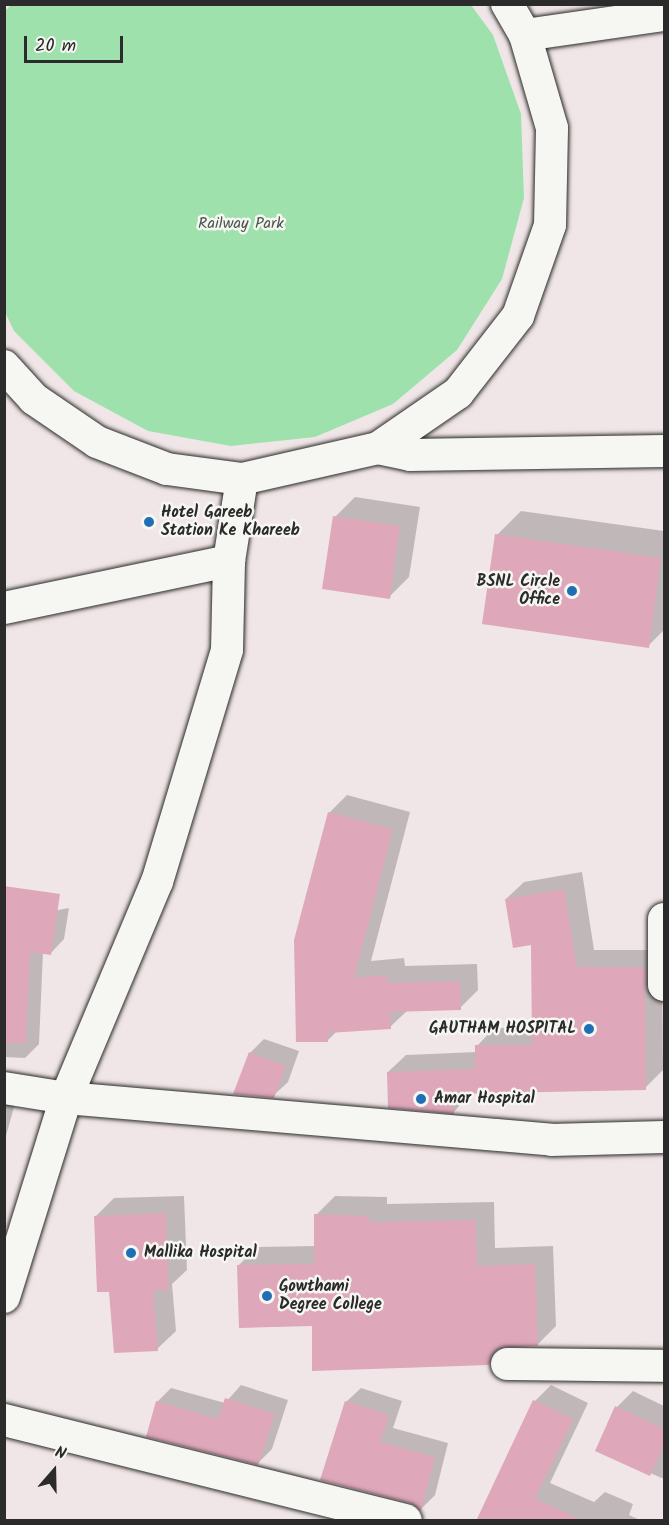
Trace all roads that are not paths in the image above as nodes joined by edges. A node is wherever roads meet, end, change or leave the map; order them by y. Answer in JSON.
{"nodes":[{"id":1,"x":507,"y":4,"type":"edge"},
{"id":2,"x":664,"y":15,"type":"edge"},
{"id":3,"x":525,"y":35,"type":"junction"},
{"id":4,"x":4,"y":366,"type":"edge"},
{"id":5,"x":378,"y":448,"type":"junction"},
{"id":6,"x":664,"y":451,"type":"edge"},
{"id":7,"x":242,"y":479,"type":"junction"},
{"id":8,"x":229,"y":561,"type":"junction"},
{"id":9,"x":4,"y":608,"type":"edge"},
{"id":10,"x":664,"y":919,"type":"edge"},
{"id":11,"x":664,"y":985,"type":"edge"},
{"id":12,"x":4,"y":1088,"type":"edge"},
{"id":13,"x":66,"y":1098,"type":"junction"},
{"id":14,"x":664,"y":1137,"type":"edge"},
{"id":15,"x":4,"y":1297,"type":"edge"},
{"id":16,"x":507,"y":1364,"type":"dead end"},
{"id":17,"x":664,"y":1366,"type":"edge"},
{"id":18,"x":4,"y":1420,"type":"edge"},
{"id":19,"x":406,"y":1521,"type":"edge"}],
"edges":[{"from":1,"to":3,"type":"street"},
{"from":2,"to":3,"type":"street"},
{"from":3,"to":5,"type":"street"},
{"from":4,"to":7,"type":"street"},
{"from":5,"to":6,"type":"street"},
{"from":5,"to":7,"type":"street"},
{"from":7,"to":8,"type":"street"},
{"from":8,"to":9,"type":"street"},
{"from":8,"to":13,"type":"street"},
{"from":10,"to":11,"type":"street"},
{"from":12,"to":13,"type":"street"},
{"from":13,"to":14,"type":"street"},
{"from":13,"to":15,"type":"street"},
{"from":16,"to":17,"type":"street"},
{"from":18,"to":19,"type":"street"}]}
